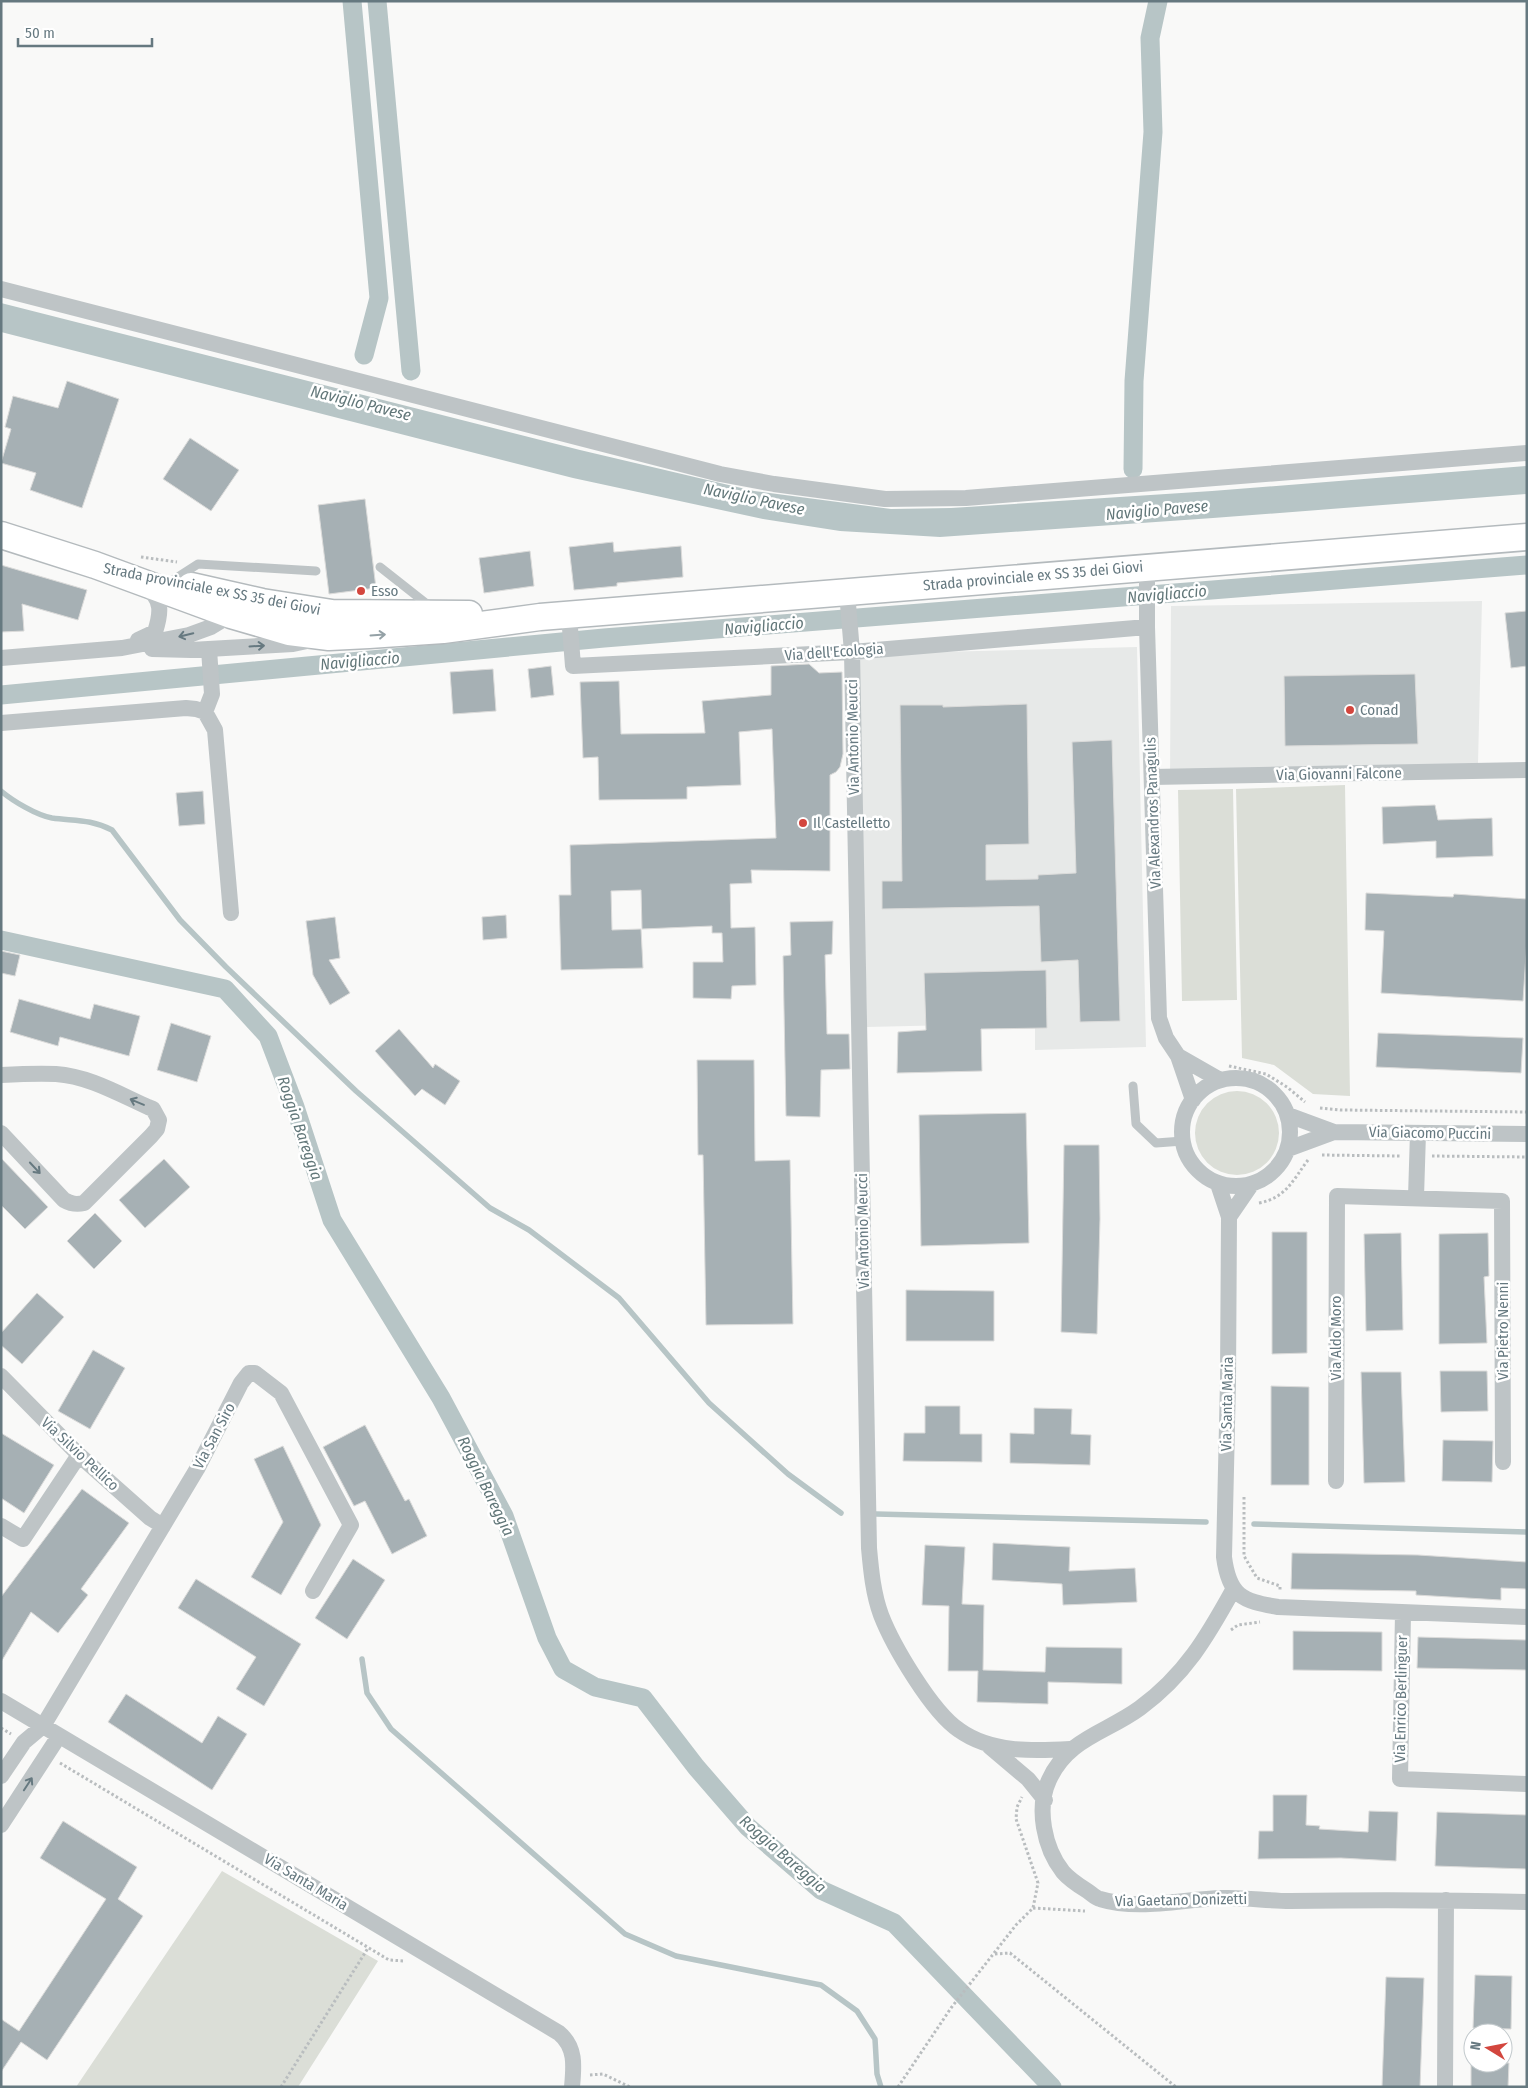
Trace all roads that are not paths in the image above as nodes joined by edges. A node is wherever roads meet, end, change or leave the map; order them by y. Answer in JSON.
{"nodes":[{"id":1,"x":1,"y":289,"type":"edge"},
{"id":2,"x":1527,"y":453,"type":"edge"},
{"id":3,"x":1,"y":535,"type":"edge"},
{"id":4,"x":1527,"y":537,"type":"edge"},
{"id":5,"x":94,"y":565,"type":"junction"},
{"id":6,"x":1147,"y":566,"type":"junction"},
{"id":7,"x":380,"y":567,"type":"dead end"},
{"id":8,"x":316,"y":571,"type":"dead end"},
{"id":9,"x":170,"y":582,"type":"junction"},
{"id":10,"x":144,"y":585,"type":"junction"},
{"id":11,"x":848,"y":600,"type":"junction"},
{"id":12,"x":262,"y":602,"type":"junction"},
{"id":13,"x":438,"y":613,"type":"junction"},
{"id":14,"x":231,"y":616,"type":"junction"},
{"id":15,"x":540,"y":617,"type":"junction"},
{"id":16,"x":570,"y":623,"type":"junction"},
{"id":17,"x":1147,"y":626,"type":"junction"},
{"id":18,"x":329,"y":637,"type":"junction"},
{"id":19,"x":851,"y":644,"type":"junction"},
{"id":20,"x":122,"y":648,"type":"junction"},
{"id":21,"x":209,"y":655,"type":"junction"},
{"id":22,"x":1,"y":658,"type":"edge"},
{"id":23,"x":205,"y":712,"type":"junction"},
{"id":24,"x":1,"y":723,"type":"edge"},
{"id":25,"x":1527,"y":770,"type":"edge"},
{"id":26,"x":1152,"y":777,"type":"junction"},
{"id":27,"x":230,"y":913,"type":"dead end"},
{"id":28,"x":1178,"y":1056,"type":"junction"},
{"id":29,"x":1222,"y":1073,"type":"junction"},
{"id":30,"x":1,"y":1075,"type":"edge"},
{"id":31,"x":1133,"y":1086,"type":"dead end"},
{"id":32,"x":1193,"y":1100,"type":"junction"},
{"id":33,"x":1288,"y":1115,"type":"junction"},
{"id":34,"x":1334,"y":1132,"type":"junction"},
{"id":35,"x":1,"y":1133,"type":"edge"},
{"id":36,"x":1418,"y":1133,"type":"junction"},
{"id":37,"x":1527,"y":1134,"type":"edge"},
{"id":38,"x":1183,"y":1141,"type":"junction"},
{"id":39,"x":1288,"y":1149,"type":"junction"},
{"id":40,"x":1218,"y":1184,"type":"junction"},
{"id":41,"x":1251,"y":1185,"type":"junction"},
{"id":42,"x":1416,"y":1197,"type":"junction"},
{"id":43,"x":1229,"y":1217,"type":"junction"},
{"id":44,"x":1,"y":1376,"type":"edge"},
{"id":45,"x":78,"y":1455,"type":"junction"},
{"id":46,"x":1503,"y":1462,"type":"dead end"},
{"id":47,"x":1336,"y":1481,"type":"dead end"},
{"id":48,"x":1,"y":1526,"type":"edge"},
{"id":49,"x":163,"y":1526,"type":"junction"},
{"id":50,"x":1233,"y":1590,"type":"junction"},
{"id":51,"x":313,"y":1591,"type":"dead end"},
{"id":52,"x":1402,"y":1613,"type":"junction"},
{"id":53,"x":1527,"y":1617,"type":"edge"},
{"id":54,"x":1,"y":1701,"type":"edge"},
{"id":55,"x":43,"y":1726,"type":"junction"},
{"id":56,"x":59,"y":1736,"type":"junction"},
{"id":57,"x":982,"y":1741,"type":"junction"},
{"id":58,"x":1070,"y":1749,"type":"junction"},
{"id":59,"x":1,"y":1776,"type":"edge"},
{"id":60,"x":1527,"y":1784,"type":"edge"},
{"id":61,"x":1045,"y":1800,"type":"junction"},
{"id":62,"x":1,"y":1824,"type":"edge"},
{"id":63,"x":1446,"y":1900,"type":"junction"},
{"id":64,"x":1527,"y":1902,"type":"edge"},
{"id":65,"x":573,"y":2081,"type":"edge"},
{"id":66,"x":1445,"y":2087,"type":"edge"}],
"edges":[{"from":1,"to":2,"type":"street"},
{"from":3,"to":5,"type":"main road","name":"Strada provinciale ex SS 35 dei Giovi"},
{"from":4,"to":6,"type":"main road","name":"Strada provinciale ex SS 35 dei Giovi"},
{"from":5,"to":9,"type":"main road","name":"Strada provinciale ex SS 35 dei Giovi"},
{"from":5,"to":10,"type":"main road","name":"Strada provinciale ex SS 35 dei Giovi"},
{"from":6,"to":11,"type":"main road","name":"Strada provinciale ex SS 35 dei Giovi"},
{"from":6,"to":17,"type":"street","name":"Via Alexandros Panagulis"},
{"from":7,"to":13,"type":"lane"},
{"from":8,"to":9,"type":"lane"},
{"from":9,"to":12,"type":"main road","name":"Strada provinciale ex SS 35 dei Giovi"},
{"from":10,"to":14,"type":"main road","name":"Strada provinciale ex SS 35 dei Giovi"},
{"from":10,"to":20,"type":"street"},
{"from":11,"to":16,"type":"main road","name":"Strada provinciale ex SS 35 dei Giovi"},
{"from":11,"to":19,"type":"street","name":"Via Antonio Meucci"},
{"from":12,"to":13,"type":"main road","name":"Strada provinciale ex SS 35 dei Giovi"},
{"from":12,"to":14,"type":"street"},
{"from":13,"to":15,"type":"main road","name":"Strada provinciale ex SS 35 dei Giovi"},
{"from":14,"to":18,"type":"main road","name":"Strada provinciale ex SS 35 dei Giovi"},
{"from":14,"to":20,"type":"street","one_way":true},
{"from":15,"to":16,"type":"main road","name":"Strada provinciale ex SS 35 dei Giovi"},
{"from":18,"to":15,"type":"main road","name":"Strada provinciale ex SS 35 dei Giovi","one_way":true},
{"from":16,"to":19,"type":"street","name":"Via dell'Ecologia"},
{"from":17,"to":19,"type":"street","name":"Via dell'Ecologia"},
{"from":17,"to":26,"type":"street","name":"Via Alexandros Panagulis"},
{"from":21,"to":18,"type":"street","one_way":true},
{"from":19,"to":57,"type":"street","name":"Via Antonio Meucci"},
{"from":20,"to":21,"type":"street"},
{"from":20,"to":22,"type":"street"},
{"from":21,"to":23,"type":"street"},
{"from":23,"to":24,"type":"street"},
{"from":23,"to":27,"type":"street"},
{"from":25,"to":26,"type":"street","name":"Via Giovanni Falcone"},
{"from":26,"to":28,"type":"street","name":"Via Alexandros Panagulis"},
{"from":28,"to":29,"type":"street","name":"Via Alexandros Panagulis"},
{"from":28,"to":32,"type":"street","name":"Via Alexandros Panagulis"},
{"from":29,"to":32,"type":"street"},
{"from":29,"to":33,"type":"street"},
{"from":35,"to":30,"type":"street","one_way":true},
{"from":31,"to":38,"type":"lane"},
{"from":32,"to":38,"type":"street"},
{"from":33,"to":34,"type":"street","name":"Via Giacomo Puccini"},
{"from":33,"to":39,"type":"street"},
{"from":34,"to":36,"type":"street","name":"Via Giacomo Puccini"},
{"from":34,"to":39,"type":"street","name":"Via Giacomo Puccini"},
{"from":36,"to":37,"type":"street","name":"Via Giacomo Puccini"},
{"from":36,"to":42,"type":"street"},
{"from":38,"to":40,"type":"street"},
{"from":39,"to":41,"type":"street"},
{"from":40,"to":41,"type":"street"},
{"from":40,"to":43,"type":"street","name":"Via Santa Maria"},
{"from":41,"to":43,"type":"street"},
{"from":42,"to":46,"type":"street","name":"Via Pietro Nenni"},
{"from":42,"to":47,"type":"street","name":"Via Aldo Moro"},
{"from":43,"to":50,"type":"street","name":"Via Santa Maria"},
{"from":44,"to":45,"type":"street","name":"Via Silvio Pellico"},
{"from":45,"to":48,"type":"street"},
{"from":45,"to":49,"type":"street","name":"Via Silvio Pellico"},
{"from":49,"to":51,"type":"street","name":"Via San Siro"},
{"from":49,"to":55,"type":"street","name":"Via San Siro"},
{"from":50,"to":52,"type":"street","name":"Via Enrico Berlinguer"},
{"from":50,"to":58,"type":"street","name":"Via Gaetano Donizetti"},
{"from":52,"to":53,"type":"street","name":"Via Enrico Berlinguer"},
{"from":52,"to":60,"type":"street","name":"Via Enrico Berlinguer"},
{"from":54,"to":55,"type":"street","name":"Via Santa Maria"},
{"from":55,"to":56,"type":"street","name":"Via Santa Maria"},
{"from":55,"to":59,"type":"street","name":"Via San Siro"},
{"from":62,"to":56,"type":"street","one_way":true},
{"from":56,"to":65,"type":"street","name":"Via Santa Maria"},
{"from":57,"to":58,"type":"street","name":"Via Antonio Meucci"},
{"from":57,"to":61,"type":"street"},
{"from":58,"to":61,"type":"street","name":"Via Gaetano Donizetti"},
{"from":61,"to":63,"type":"street","name":"Via Gaetano Donizetti"},
{"from":63,"to":64,"type":"street","name":"Via Gaetano Donizetti"},
{"from":63,"to":66,"type":"street"}]}
